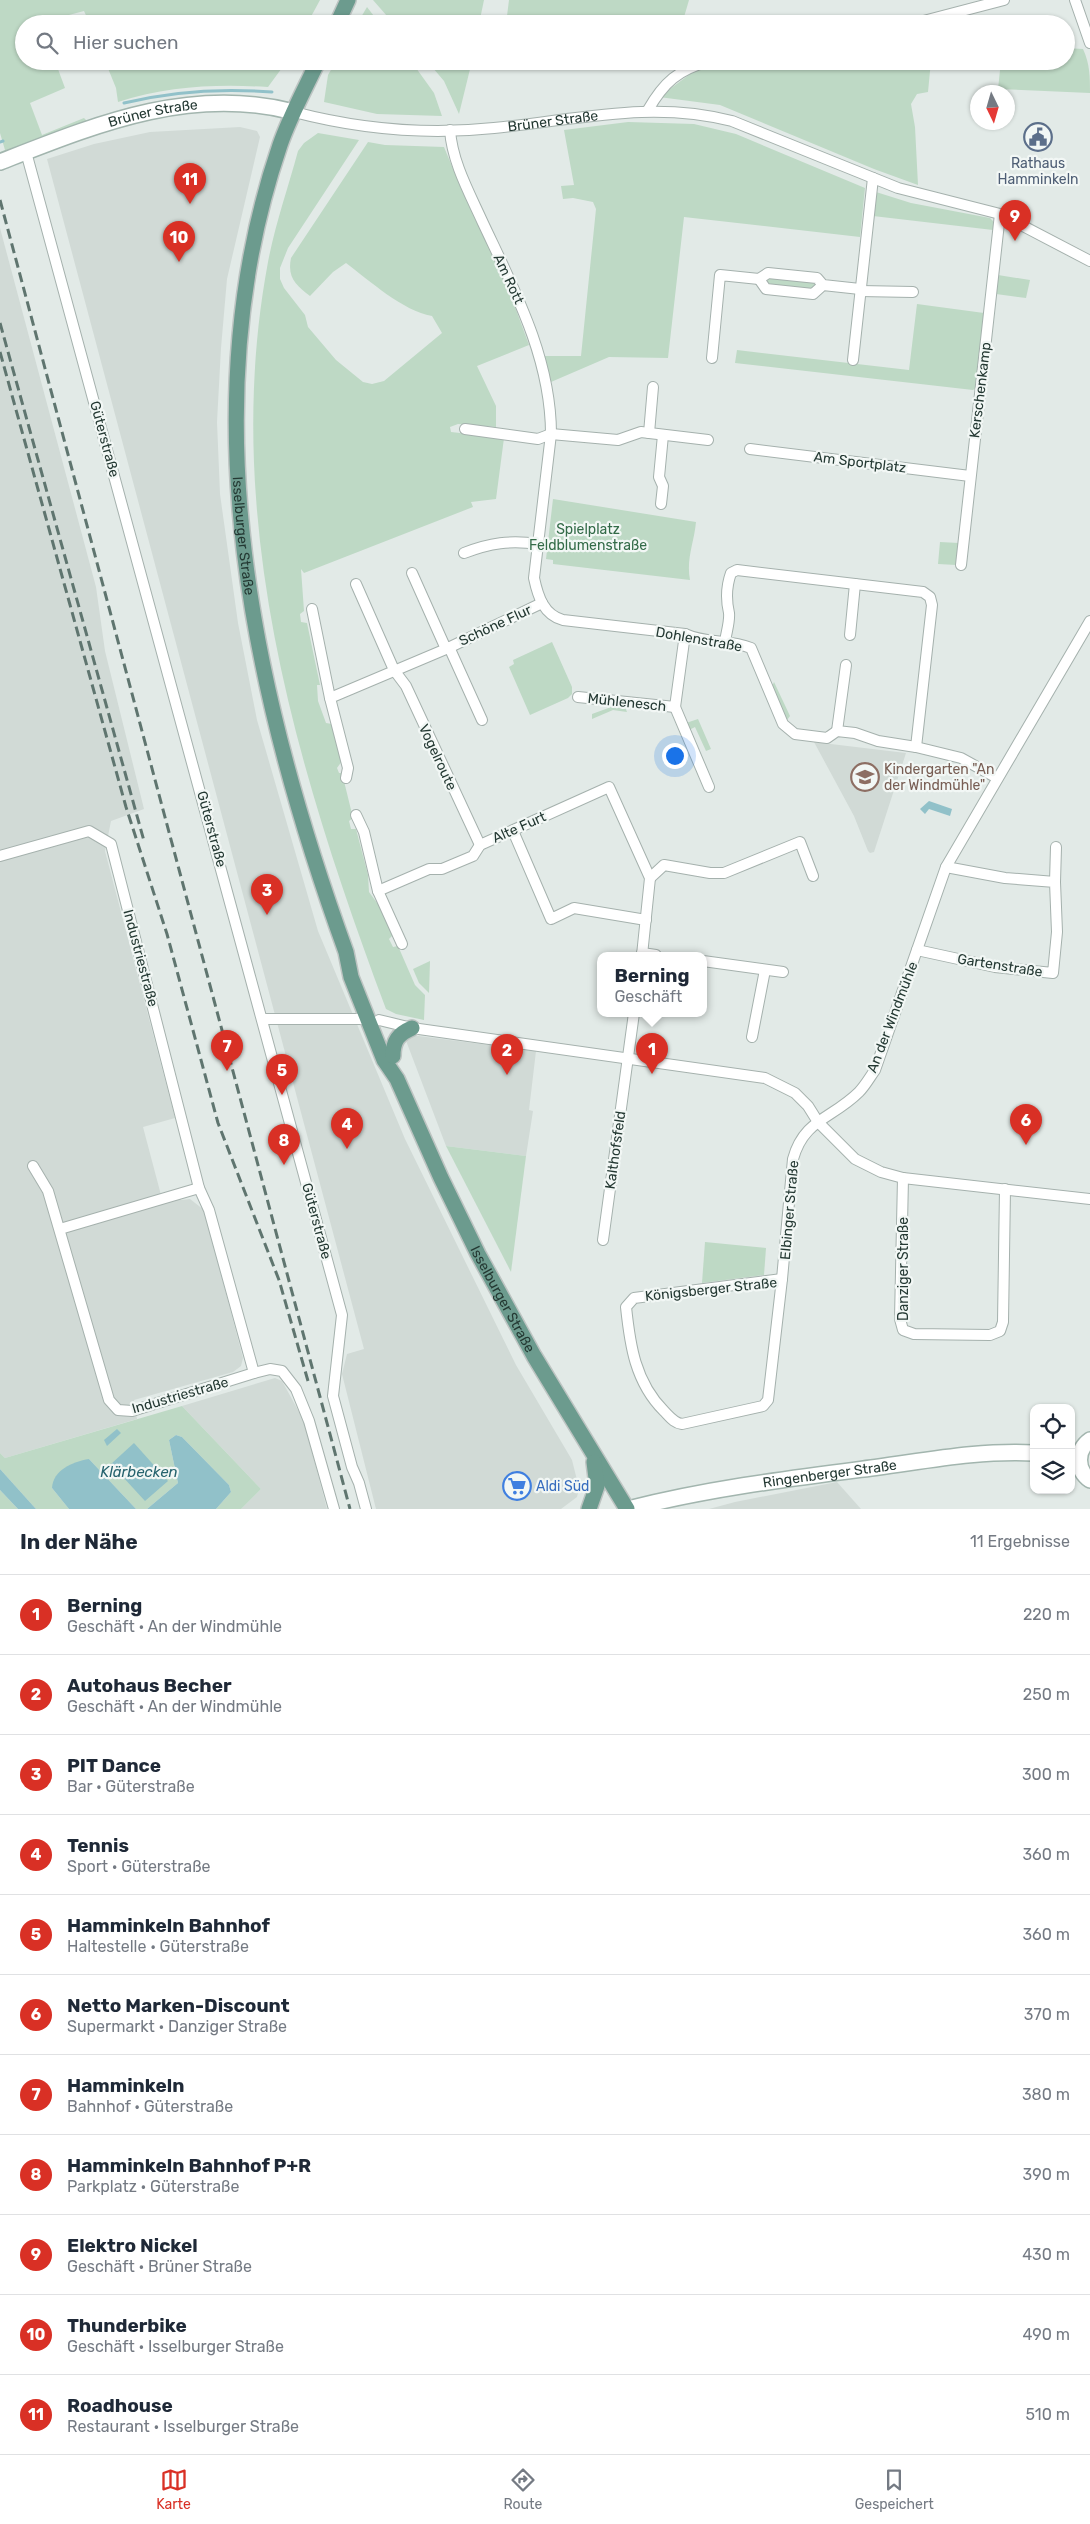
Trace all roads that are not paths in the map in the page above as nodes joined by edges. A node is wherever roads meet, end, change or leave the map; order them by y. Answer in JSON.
{"nodes":[{"id":1,"x":348,"y":0,"type":"edge"},
{"id":2,"x":1004,"y":0,"type":"edge"},
{"id":3,"x":1075,"y":0,"type":"edge"},
{"id":4,"x":341,"y":15,"type":"edge"},
{"id":5,"x":946,"y":15,"type":"edge"},
{"id":6,"x":1089,"y":37,"type":"edge"},
{"id":7,"x":314,"y":70,"type":"edge"},
{"id":8,"x":685,"y":70,"type":"edge"},
{"id":9,"x":648,"y":110,"type":"junction"},
{"id":10,"x":294,"y":112,"type":"junction"},
{"id":11,"x":450,"y":130,"type":"junction"},
{"id":12,"x":26,"y":152,"type":"junction"},
{"id":13,"x":0,"y":162,"type":"edge"},
{"id":14,"x":873,"y":178,"type":"junction"},
{"id":15,"x":1000,"y":214,"type":"junction"},
{"id":16,"x":1090,"y":261,"type":"edge"},
{"id":17,"x":759,"y":279,"type":"junction"},
{"id":18,"x":823,"y":285,"type":"junction"},
{"id":19,"x":860,"y":290,"type":"junction"},
{"id":20,"x":913,"y":292,"type":"dead end"},
{"id":21,"x":712,"y":358,"type":"dead end"},
{"id":22,"x":853,"y":360,"type":"dead end"},
{"id":23,"x":653,"y":387,"type":"dead end"},
{"id":24,"x":465,"y":429,"type":"dead end"},
{"id":25,"x":649,"y":433,"type":"junction"},
{"id":26,"x":551,"y":434,"type":"junction"},
{"id":27,"x":663,"y":434,"type":"junction"},
{"id":28,"x":708,"y":440,"type":"dead end"},
{"id":29,"x":750,"y":449,"type":"dead end"},
{"id":30,"x":970,"y":476,"type":"junction"},
{"id":31,"x":661,"y":504,"type":"dead end"},
{"id":32,"x":538,"y":544,"type":"junction"},
{"id":33,"x":464,"y":553,"type":"dead end"},
{"id":34,"x":961,"y":565,"type":"dead end"},
{"id":35,"x":412,"y":573,"type":"dead end"},
{"id":36,"x":356,"y":584,"type":"dead end"},
{"id":37,"x":855,"y":584,"type":"junction"},
{"id":38,"x":542,"y":603,"type":"junction"},
{"id":39,"x":312,"y":609,"type":"dead end"},
{"id":40,"x":1090,"y":621,"type":"edge"},
{"id":41,"x":684,"y":634,"type":"junction"},
{"id":42,"x":850,"y":635,"type":"dead end"},
{"id":43,"x":726,"y":642,"type":"junction"},
{"id":44,"x":447,"y":648,"type":"junction"},
{"id":45,"x":846,"y":665,"type":"dead end"},
{"id":46,"x":394,"y":670,"type":"junction"},
{"id":47,"x":578,"y":697,"type":"dead end"},
{"id":48,"x":330,"y":698,"type":"junction"},
{"id":49,"x":675,"y":708,"type":"junction"},
{"id":50,"x":482,"y":720,"type":"dead end"},
{"id":51,"x":838,"y":731,"type":"junction"},
{"id":52,"x":916,"y":747,"type":"junction"},
{"id":53,"x":346,"y":778,"type":"dead end"},
{"id":54,"x":997,"y":778,"type":"junction"},
{"id":55,"x":709,"y":787,"type":"dead end"},
{"id":56,"x":356,"y":815,"type":"dead end"},
{"id":57,"x":513,"y":830,"type":"junction"},
{"id":58,"x":480,"y":845,"type":"junction"},
{"id":59,"x":1056,"y":847,"type":"dead end"},
{"id":60,"x":0,"y":856,"type":"edge"},
{"id":61,"x":946,"y":867,"type":"junction"},
{"id":62,"x":813,"y":876,"type":"dead end"},
{"id":63,"x":650,"y":878,"type":"junction"},
{"id":64,"x":1055,"y":882,"type":"junction"},
{"id":65,"x":378,"y":891,"type":"junction"},
{"id":66,"x":646,"y":920,"type":"junction"},
{"id":67,"x":402,"y":944,"type":"dead end"},
{"id":68,"x":918,"y":950,"type":"junction"},
{"id":69,"x":642,"y":952,"type":"edge"},
{"id":70,"x":707,"y":963,"type":"edge"},
{"id":71,"x":765,"y":970,"type":"junction"},
{"id":72,"x":783,"y":972,"type":"dead end"},
{"id":73,"x":633,"y":1017,"type":"edge"},
{"id":74,"x":262,"y":1019,"type":"junction"},
{"id":75,"x":373,"y":1019,"type":"junction"},
{"id":76,"x":412,"y":1028,"type":"junction"},
{"id":77,"x":752,"y":1038,"type":"dead end"},
{"id":78,"x":393,"y":1056,"type":"junction"},
{"id":79,"x":628,"y":1059,"type":"junction"},
{"id":80,"x":397,"y":1079,"type":"junction"},
{"id":81,"x":818,"y":1122,"type":"junction"},
{"id":82,"x":33,"y":1166,"type":"dead end"},
{"id":83,"x":903,"y":1178,"type":"junction"},
{"id":84,"x":199,"y":1188,"type":"junction"},
{"id":85,"x":1005,"y":1189,"type":"junction"},
{"id":86,"x":1090,"y":1199,"type":"edge"},
{"id":87,"x":60,"y":1229,"type":"junction"},
{"id":88,"x":603,"y":1240,"type":"dead end"},
{"id":89,"x":782,"y":1279,"type":"junction"},
{"id":90,"x":254,"y":1373,"type":"junction"},
{"id":91,"x":587,"y":1445,"type":"junction"},
{"id":92,"x":1030,"y":1453,"type":"edge"},
{"id":93,"x":1079,"y":1454,"type":"edge"},
{"id":94,"x":1090,"y":1480,"type":"edge"},
{"id":95,"x":334,"y":1509,"type":"edge"},
{"id":96,"x":366,"y":1509,"type":"edge"},
{"id":97,"x":589,"y":1509,"type":"edge"},
{"id":98,"x":627,"y":1509,"type":"edge"}],
"edges":[{"from":1,"to":4,"type":"main road"},
{"from":2,"to":5,"type":"street"},
{"from":3,"to":6,"type":"street"},
{"from":7,"to":10,"type":"main road","name":"Isselburger Straße"},
{"from":8,"to":9,"type":"street"},
{"from":9,"to":11,"type":"street","name":"Brüner Straße"},
{"from":9,"to":14,"type":"street","name":"Brüner Straße"},
{"from":10,"to":11,"type":"street","name":"Brüner Straße"},
{"from":10,"to":12,"type":"main road","name":"Brüner Straße"},
{"from":10,"to":75,"type":"main road","name":"Isselburger Straße"},
{"from":11,"to":26,"type":"street","name":"Am Rott"},
{"from":12,"to":13,"type":"main road","name":"Brüner Straße"},
{"from":12,"to":74,"type":"street","name":"Güterstraße"},
{"from":14,"to":15,"type":"street","name":"Brüner Straße"},
{"from":14,"to":19,"type":"street"},
{"from":15,"to":16,"type":"street","name":"Brüner Straße"},
{"from":15,"to":30,"type":"street","name":"Kerschenkamp"},
{"from":17,"to":18,"type":"street"},
{"from":17,"to":18,"type":"street"},
{"from":17,"to":21,"type":"street"},
{"from":18,"to":19,"type":"street"},
{"from":19,"to":20,"type":"street"},
{"from":19,"to":22,"type":"street"},
{"from":23,"to":25,"type":"street"},
{"from":24,"to":26,"type":"street"},
{"from":25,"to":26,"type":"street"},
{"from":25,"to":27,"type":"street"},
{"from":26,"to":32,"type":"street","name":"Am Rott"},
{"from":27,"to":28,"type":"street"},
{"from":27,"to":31,"type":"street"},
{"from":29,"to":30,"type":"street","name":"Am Sportplatz"},
{"from":30,"to":34,"type":"street","name":"Kerschenkamp"},
{"from":32,"to":33,"type":"street"},
{"from":32,"to":38,"type":"street","name":"Am Rott"},
{"from":35,"to":44,"type":"street","name":"Schöne Flur"},
{"from":36,"to":46,"type":"street"},
{"from":37,"to":42,"type":"street"},
{"from":37,"to":43,"type":"street"},
{"from":37,"to":52,"type":"street"},
{"from":38,"to":41,"type":"street","name":"Dohlenstraße"},
{"from":38,"to":44,"type":"street","name":"Schöne Flur"},
{"from":39,"to":48,"type":"street"},
{"from":40,"to":54,"type":"street","name":"An der Windmühle"},
{"from":41,"to":43,"type":"street","name":"Dohlenstraße"},
{"from":41,"to":49,"type":"street","name":"Mühlenesch"},
{"from":43,"to":51,"type":"street","name":"Dohlenstraße"},
{"from":44,"to":46,"type":"street","name":"Schöne Flur"},
{"from":44,"to":50,"type":"street","name":"Schöne Flur"},
{"from":45,"to":51,"type":"street"},
{"from":46,"to":48,"type":"street","name":"Schöne Flur"},
{"from":46,"to":58,"type":"street","name":"Vogelroute"},
{"from":47,"to":49,"type":"street","name":"Mühlenesch"},
{"from":48,"to":53,"type":"street"},
{"from":49,"to":55,"type":"street","name":"Mühlenesch"},
{"from":51,"to":52,"type":"street","name":"Dohlenstraße"},
{"from":52,"to":54,"type":"street","name":"Dohlenstraße"},
{"from":54,"to":61,"type":"street","name":"An der Windmühle"},
{"from":56,"to":65,"type":"street"},
{"from":57,"to":58,"type":"street","name":"Alte Furt"},
{"from":57,"to":63,"type":"street","name":"Alte Furt"},
{"from":57,"to":66,"type":"street"},
{"from":58,"to":65,"type":"street","name":"Alte Furt"},
{"from":59,"to":64,"type":"street","name":"Gartenstraße"},
{"from":60,"to":84,"type":"street","name":"Industriestraße"},
{"from":61,"to":64,"type":"street"},
{"from":61,"to":68,"type":"street","name":"An der Windmühle"},
{"from":62,"to":63,"type":"street"},
{"from":63,"to":66,"type":"street"},
{"from":64,"to":68,"type":"street","name":"Gartenstraße"},
{"from":65,"to":67,"type":"street"},
{"from":66,"to":69,"type":"street"},
{"from":68,"to":81,"type":"street","name":"An der Windmühle"},
{"from":70,"to":71,"type":"street"},
{"from":71,"to":72,"type":"street"},
{"from":71,"to":77,"type":"street"},
{"from":73,"to":79,"type":"street","name":"Kalthofsfeld"},
{"from":74,"to":75,"type":"street"},
{"from":74,"to":96,"type":"street","name":"Güterstraße"},
{"from":75,"to":76,"type":"street"},
{"from":75,"to":78,"type":"main road","name":"Isselburger Straße"},
{"from":75,"to":80,"type":"main road","name":"Isselburger Straße"},
{"from":76,"to":78,"type":"main road"},
{"from":76,"to":79,"type":"street"},
{"from":78,"to":80,"type":"main road","name":"Isselburger Straße"},
{"from":79,"to":81,"type":"street"},
{"from":79,"to":88,"type":"street","name":"Kalthofsfeld"},
{"from":80,"to":91,"type":"main road","name":"Isselburger Straße"},
{"from":81,"to":83,"type":"street"},
{"from":81,"to":89,"type":"street","name":"Elbinger Straße"},
{"from":82,"to":87,"type":"street","name":"Industriestraße"},
{"from":83,"to":85,"type":"street"},
{"from":83,"to":85,"type":"street","name":"Danziger Straße"},
{"from":84,"to":87,"type":"street"},
{"from":84,"to":90,"type":"street","name":"Industriestraße"},
{"from":85,"to":86,"type":"street"},
{"from":87,"to":90,"type":"street","name":"Industriestraße"},
{"from":89,"to":89,"type":"street","name":"Königsberger Straße"},
{"from":90,"to":95,"type":"street","name":"Industriestraße"},
{"from":91,"to":97,"type":"main road"},
{"from":91,"to":98,"type":"main road","name":"Isselburger Straße"},
{"from":92,"to":98,"type":"main road","name":"Ringenberger Straße"},
{"from":93,"to":94,"type":"main road"}]}
